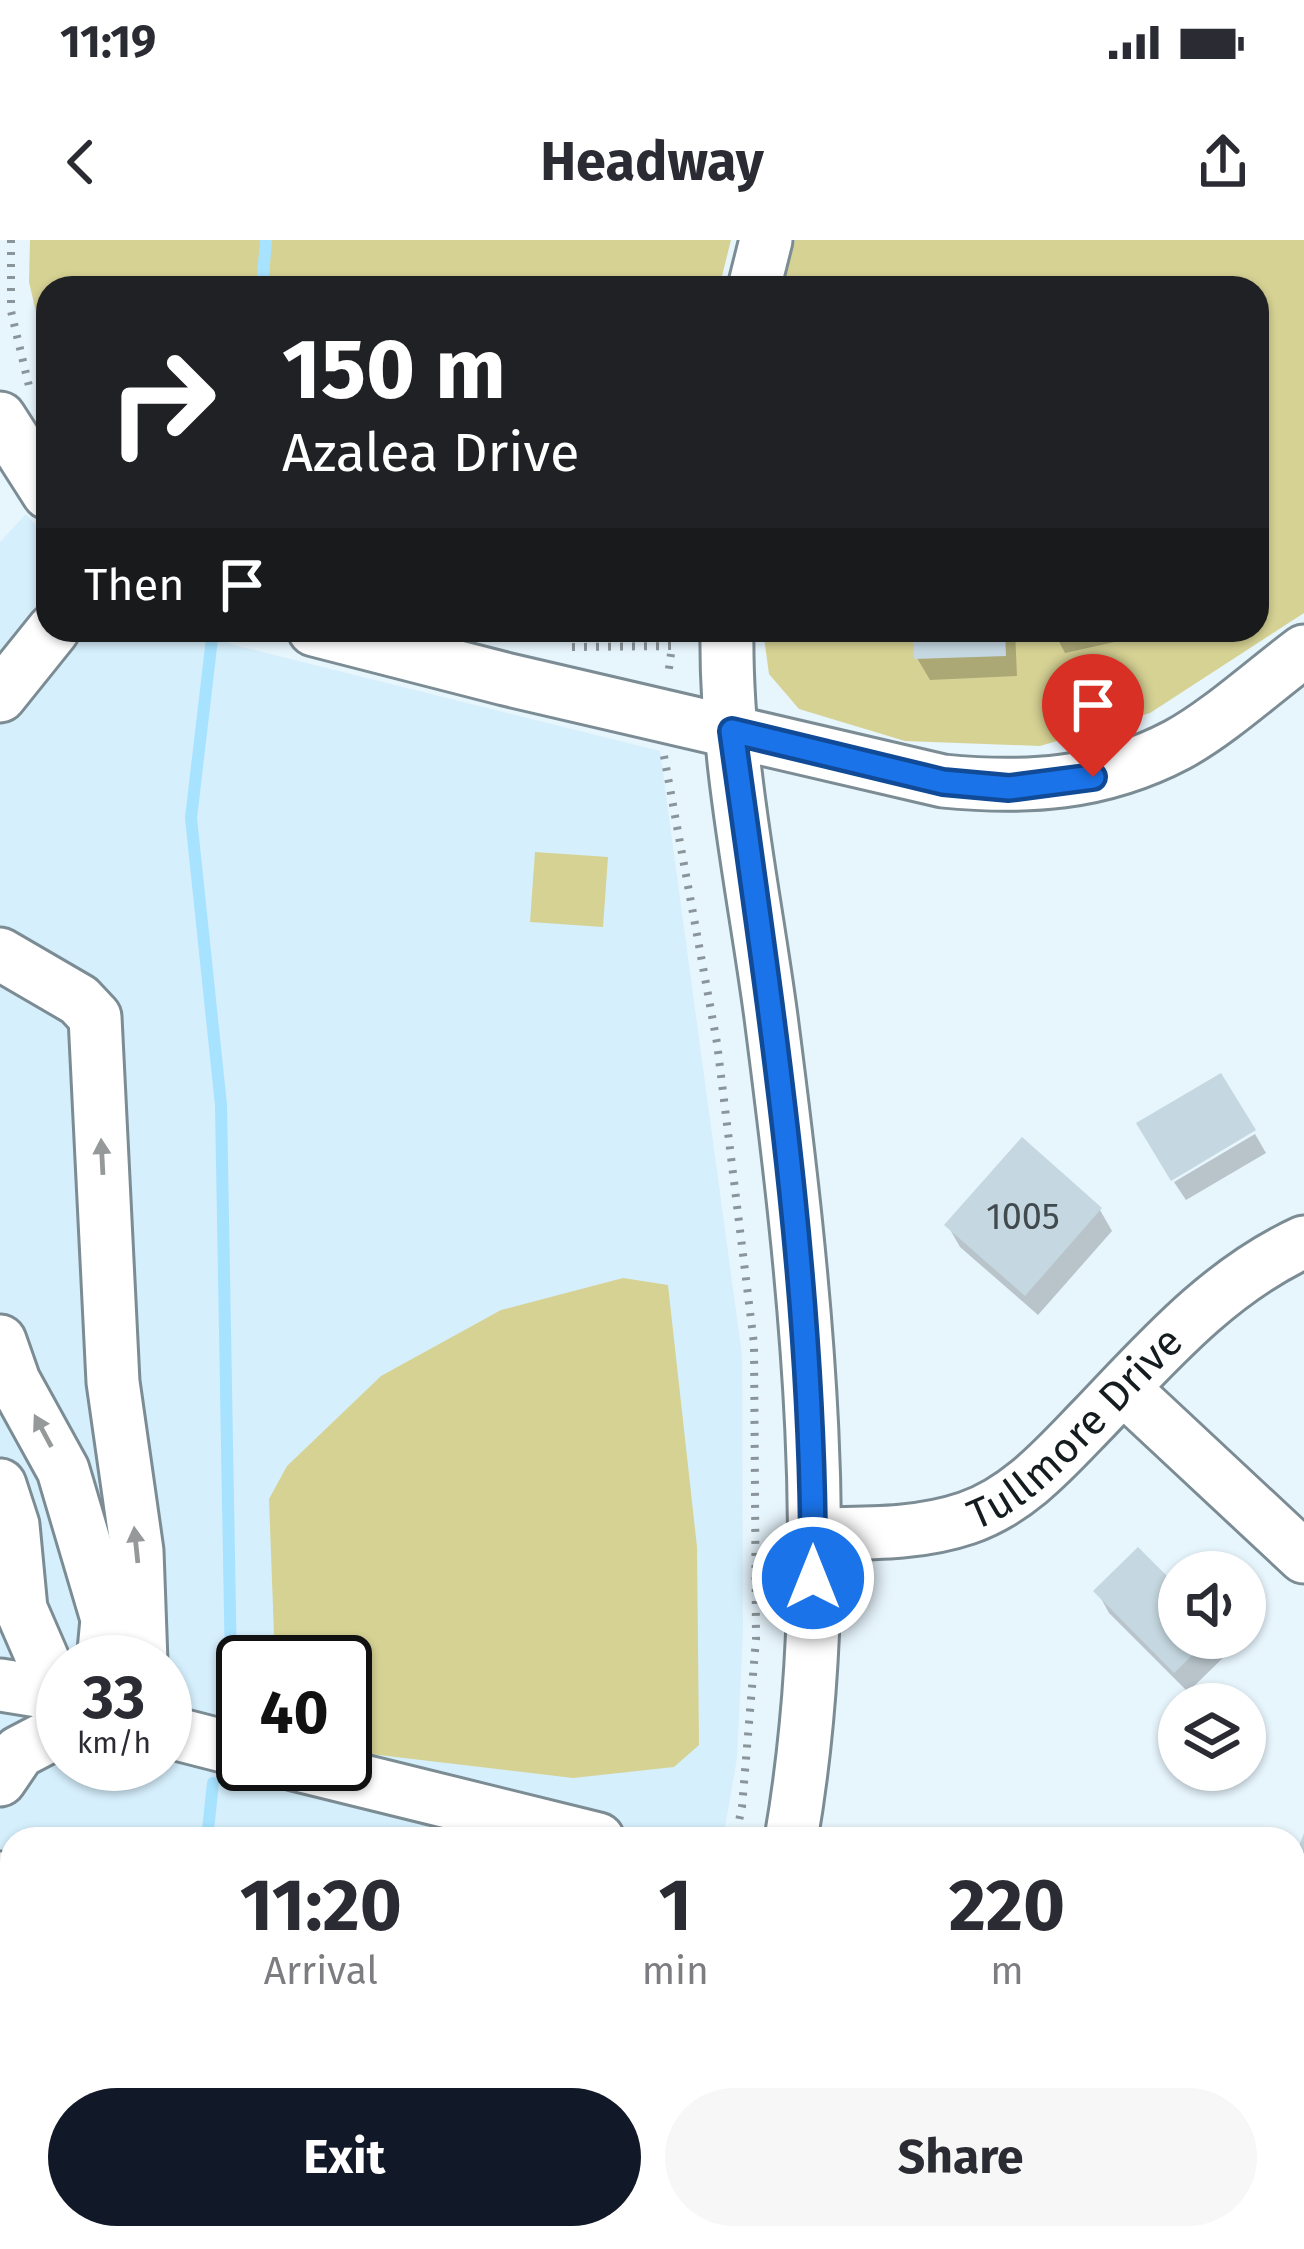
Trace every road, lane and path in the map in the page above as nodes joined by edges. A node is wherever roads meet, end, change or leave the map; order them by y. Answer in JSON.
{"nodes":[{"id":1,"x":11,"y":240,"type":"edge"},
{"id":2,"x":766,"y":240,"type":"edge"},
{"id":3,"x":757,"y":276,"type":"edge"},
{"id":4,"x":16,"y":412,"type":"edge"},
{"id":5,"x":36,"y":463,"type":"edge"},
{"id":6,"x":43,"y":642,"type":"edge"},
{"id":7,"x":360,"y":642,"type":"edge"},
{"id":8,"x":728,"y":642,"type":"edge"},
{"id":9,"x":671,"y":646,"type":"dead end"},
{"id":10,"x":1304,"y":652,"type":"edge"},
{"id":11,"x":0,"y":696,"type":"edge"},
{"id":12,"x":662,"y":713,"type":"junction"},
{"id":13,"x":732,"y":731,"type":"junction"},
{"id":14,"x":0,"y":954,"type":"edge"},
{"id":15,"x":1304,"y":1242,"type":"edge"},
{"id":16,"x":0,"y":1341,"type":"edge"},
{"id":17,"x":1123,"y":1388,"type":"junction"},
{"id":18,"x":0,"y":1485,"type":"edge"},
{"id":19,"x":813,"y":1534,"type":"junction"},
{"id":20,"x":1304,"y":1557,"type":"edge"},
{"id":21,"x":106,"y":1635,"type":"edge"},
{"id":22,"x":140,"y":1635,"type":"edge"},
{"id":23,"x":36,"y":1645,"type":"edge"},
{"id":24,"x":0,"y":1685,"type":"edge"},
{"id":25,"x":36,"y":1697,"type":"edge"},
{"id":26,"x":0,"y":1706,"type":"edge"},
{"id":27,"x":36,"y":1706,"type":"edge"},
{"id":28,"x":36,"y":1733,"type":"edge"},
{"id":29,"x":0,"y":1780,"type":"edge"},
{"id":30,"x":372,"y":1783,"type":"edge"},
{"id":31,"x":549,"y":1827,"type":"edge"},
{"id":32,"x":738,"y":1827,"type":"edge"},
{"id":33,"x":792,"y":1827,"type":"edge"}],
"edges":[{"from":1,"to":4,"type":"path"},
{"from":2,"to":3,"type":"street"},
{"from":4,"to":5,"type":"street"},
{"from":6,"to":11,"type":"street"},
{"from":7,"to":12,"type":"street"},
{"from":8,"to":13,"type":"street"},
{"from":9,"to":12,"type":"path"},
{"from":10,"to":13,"type":"street"},
{"from":12,"to":13,"type":"street"},
{"from":12,"to":32,"type":"path"},
{"from":13,"to":19,"type":"street"},
{"from":22,"to":14,"type":"street","one_way":true},
{"from":15,"to":17,"type":"street","name":"Tullmore Drive"},
{"from":21,"to":16,"type":"street","one_way":true},
{"from":17,"to":19,"type":"street","name":"Tullmore Drive"},
{"from":17,"to":20,"type":"street"},
{"from":18,"to":23,"type":"street"},
{"from":19,"to":33,"type":"street"},
{"from":24,"to":25,"type":"street"},
{"from":26,"to":27,"type":"street"},
{"from":28,"to":29,"type":"street"},
{"from":30,"to":31,"type":"street"}]}
